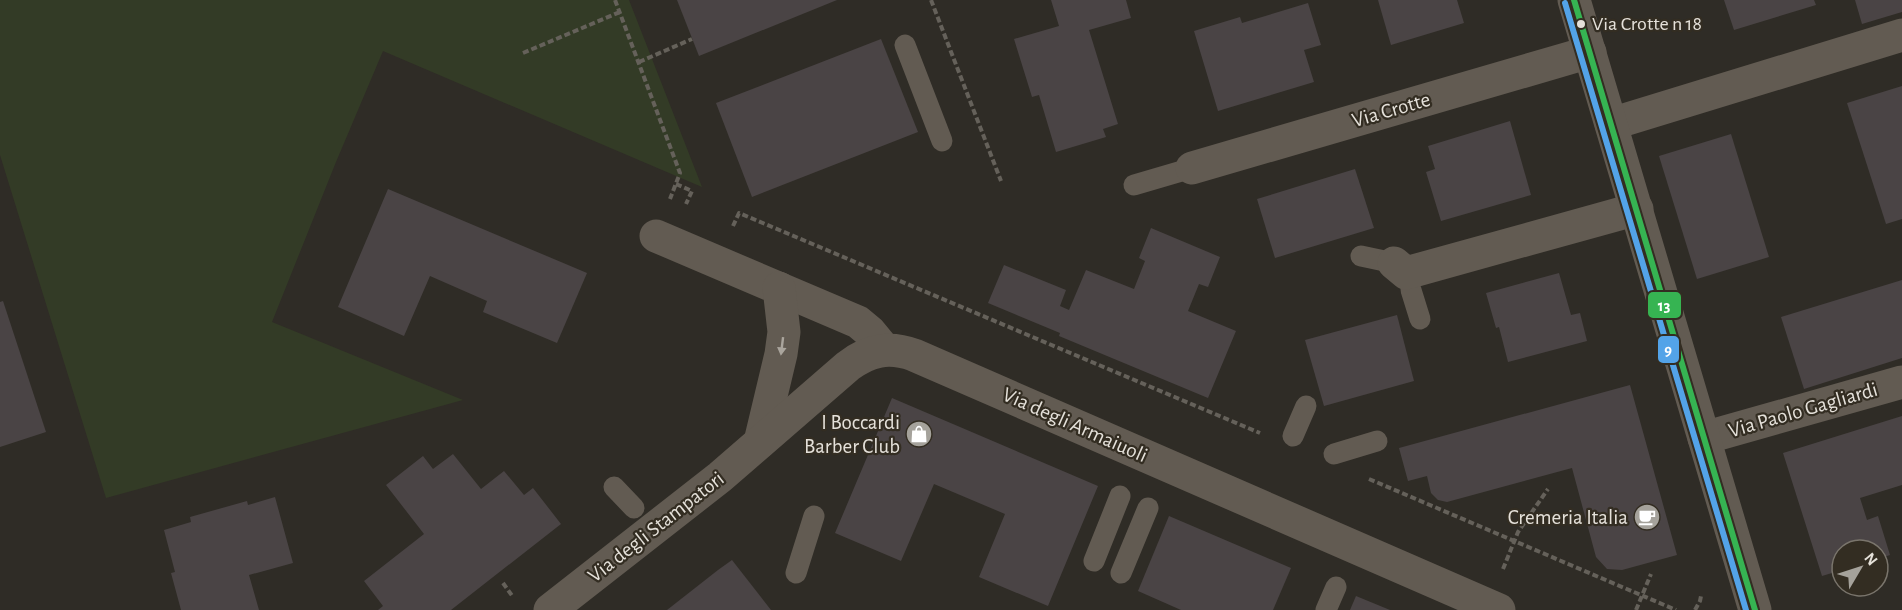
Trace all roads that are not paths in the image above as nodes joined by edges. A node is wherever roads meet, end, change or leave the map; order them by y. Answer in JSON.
{"nodes":[{"id":1,"x":1574,"y":0,"type":"edge"},
{"id":2,"x":1902,"y":35,"type":"edge"},
{"id":3,"x":905,"y":45,"type":"dead end"},
{"id":4,"x":1590,"y":52,"type":"junction"},
{"id":5,"x":1611,"y":124,"type":"junction"},
{"id":6,"x":942,"y":141,"type":"dead end"},
{"id":7,"x":1192,"y":168,"type":"joint"},
{"id":8,"x":1134,"y":185,"type":"dead end"},
{"id":9,"x":1636,"y":209,"type":"junction"},
{"id":10,"x":656,"y":236,"type":"road end"},
{"id":11,"x":1361,"y":256,"type":"dead end"},
{"id":12,"x":1408,"y":286,"type":"joint"},
{"id":13,"x":778,"y":288,"type":"junction"},
{"id":14,"x":884,"y":349,"type":"junction"},
{"id":15,"x":1902,"y":382,"type":"edge"},
{"id":16,"x":1306,"y":406,"type":"dead end"},
{"id":17,"x":1293,"y":436,"type":"dead end"},
{"id":18,"x":1704,"y":438,"type":"junction"},
{"id":19,"x":1377,"y":441,"type":"dead end"},
{"id":20,"x":760,"y":442,"type":"junction"},
{"id":21,"x":1334,"y":454,"type":"dead end"},
{"id":22,"x":614,"y":487,"type":"dead end"},
{"id":23,"x":1120,"y":496,"type":"dead end"},
{"id":24,"x":634,"y":508,"type":"dead end"},
{"id":25,"x":1148,"y":508,"type":"dead end"},
{"id":26,"x":814,"y":516,"type":"dead end"},
{"id":27,"x":1094,"y":561,"type":"dead end"},
{"id":28,"x":796,"y":573,"type":"dead end"},
{"id":29,"x":1121,"y":573,"type":"dead end"},
{"id":30,"x":1336,"y":586,"type":"dead end"},
{"id":31,"x":550,"y":610,"type":"edge"},
{"id":32,"x":1326,"y":610,"type":"edge"},
{"id":33,"x":1499,"y":610,"type":"edge"},
{"id":34,"x":1755,"y":610,"type":"edge"}],
"edges":[{"from":1,"to":4,"type":"street"},
{"from":2,"to":5,"type":"street"},
{"from":3,"to":6,"type":"lane"},
{"from":4,"to":5,"type":"street"},
{"from":4,"to":7,"type":"street","name":"Via Crotte"},
{"from":5,"to":9,"type":"street"},
{"from":7,"to":8,"type":"lane"},
{"from":9,"to":12,"type":"street"},
{"from":9,"to":18,"type":"street"},
{"from":10,"to":13,"type":"street"},
{"from":11,"to":12,"type":"lane"},
{"from":13,"to":14,"type":"street"},
{"from":13,"to":20,"type":"street","one_way":true},
{"from":14,"to":20,"type":"street","name":"Via degli Stampatori"},
{"from":14,"to":33,"type":"street","name":"Via degli Armaiuoli"},
{"from":15,"to":18,"type":"street","name":"Via Paolo Gagliardi"},
{"from":16,"to":17,"type":"lane"},
{"from":18,"to":34,"type":"street"},
{"from":19,"to":21,"type":"lane"},
{"from":20,"to":31,"type":"street","name":"Via degli Stampatori"},
{"from":22,"to":24,"type":"lane"},
{"from":23,"to":27,"type":"lane"},
{"from":25,"to":29,"type":"lane"},
{"from":26,"to":28,"type":"lane"},
{"from":30,"to":32,"type":"lane"}]}
